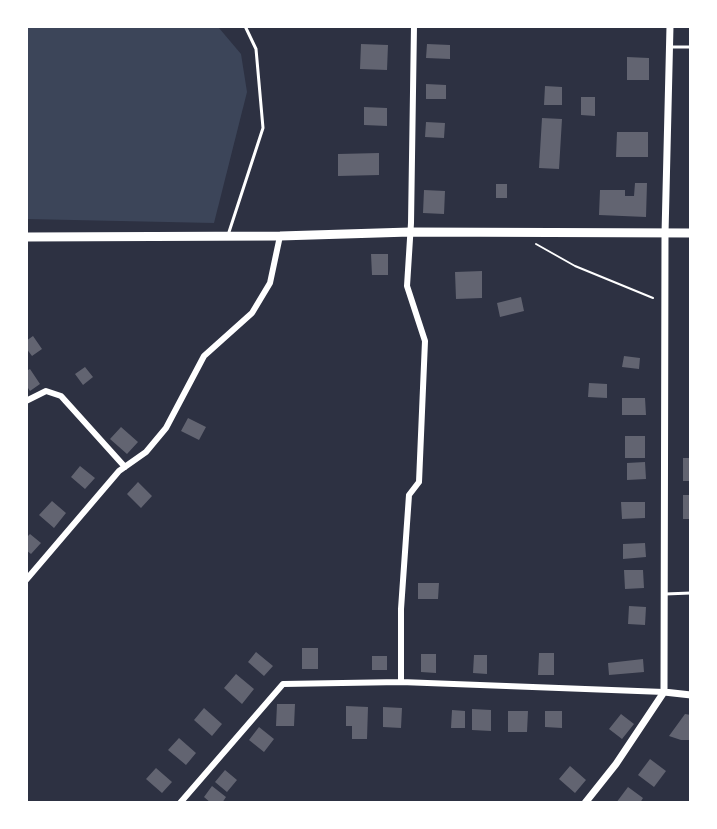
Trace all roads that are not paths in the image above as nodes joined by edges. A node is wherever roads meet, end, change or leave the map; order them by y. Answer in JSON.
{"nodes":[{"id":1,"x":245,"y":26,"type":"edge"},
{"id":2,"x":414,"y":26,"type":"edge"},
{"id":3,"x":670,"y":26,"type":"edge"},
{"id":4,"x":670,"y":47,"type":"junction"},
{"id":5,"x":691,"y":47,"type":"edge"},
{"id":6,"x":410,"y":232,"type":"junction"},
{"id":7,"x":691,"y":233,"type":"edge"},
{"id":8,"x":665,"y":234,"type":"junction"},
{"id":9,"x":228,"y":236,"type":"junction"},
{"id":10,"x":280,"y":236,"type":"junction"},
{"id":11,"x":26,"y":237,"type":"edge"},
{"id":12,"x":26,"y":401,"type":"edge"},
{"id":13,"x":125,"y":467,"type":"junction"},
{"id":14,"x":26,"y":580,"type":"edge"},
{"id":15,"x":691,"y":593,"type":"edge"},
{"id":16,"x":665,"y":594,"type":"junction"},
{"id":17,"x":401,"y":682,"type":"junction"},
{"id":18,"x":664,"y":692,"type":"junction"},
{"id":19,"x":691,"y":695,"type":"edge"},
{"id":20,"x":180,"y":803,"type":"edge"},
{"id":21,"x":585,"y":803,"type":"edge"}],
"edges":[{"from":1,"to":9,"type":"lane"},
{"from":2,"to":6,"type":"street"},
{"from":3,"to":4,"type":"street"},
{"from":4,"to":5,"type":"lane"},
{"from":4,"to":8,"type":"street"},
{"from":6,"to":8,"type":"main road"},
{"from":6,"to":10,"type":"main road"},
{"from":6,"to":17,"type":"street"},
{"from":7,"to":8,"type":"main road"},
{"from":8,"to":16,"type":"street"},
{"from":9,"to":10,"type":"main road"},
{"from":9,"to":11,"type":"main road"},
{"from":10,"to":13,"type":"street"},
{"from":12,"to":13,"type":"street"},
{"from":13,"to":14,"type":"street"},
{"from":15,"to":16,"type":"lane"},
{"from":16,"to":18,"type":"street"},
{"from":17,"to":18,"type":"street"},
{"from":17,"to":20,"type":"street"},
{"from":18,"to":19,"type":"street"},
{"from":18,"to":21,"type":"street"}]}
